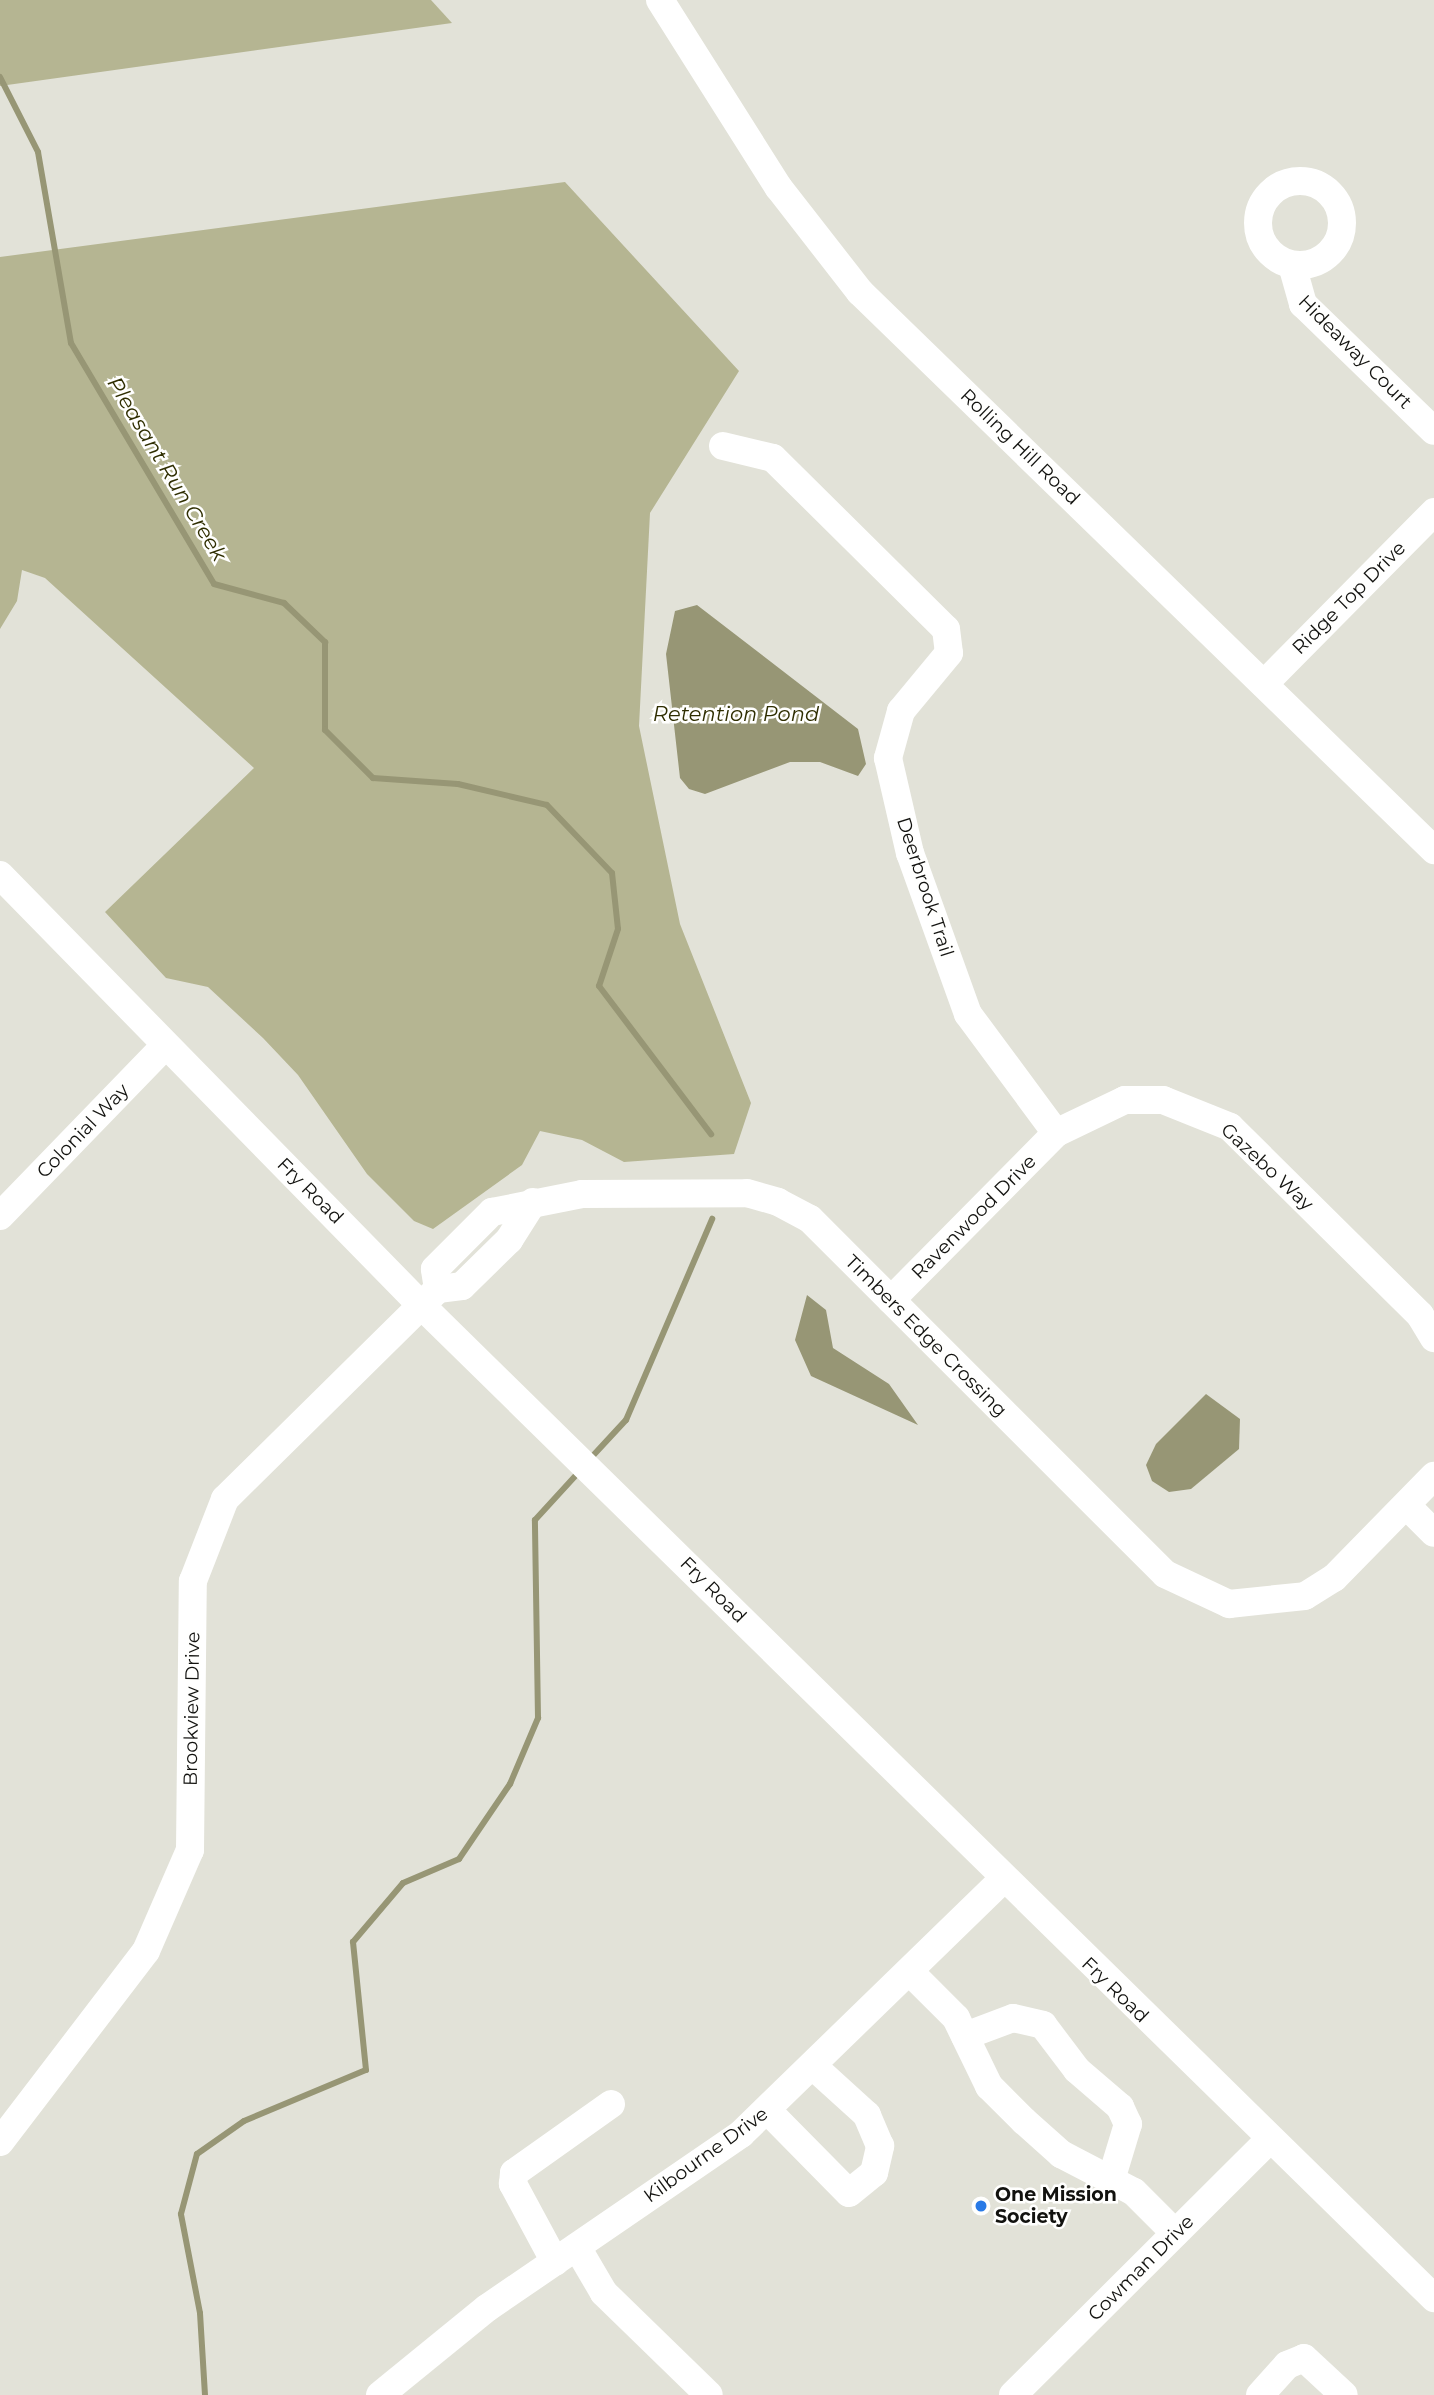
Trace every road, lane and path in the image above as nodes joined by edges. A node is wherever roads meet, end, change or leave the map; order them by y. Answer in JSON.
{"nodes":[{"id":1,"x":660,"y":0,"type":"edge"},
{"id":2,"x":1292,"y":265,"type":"dead end"},
{"id":3,"x":1434,"y":431,"type":"edge"},
{"id":4,"x":723,"y":446,"type":"dead end"},
{"id":5,"x":1434,"y":512,"type":"edge"},
{"id":6,"x":1264,"y":684,"type":"junction"},
{"id":7,"x":1434,"y":849,"type":"edge"},
{"id":8,"x":0,"y":875,"type":"edge"},
{"id":9,"x":166,"y":1045,"type":"junction"},
{"id":10,"x":1056,"y":1133,"type":"junction"},
{"id":11,"x":0,"y":1216,"type":"edge"},
{"id":12,"x":430,"y":1297,"type":"junction"},
{"id":13,"x":891,"y":1300,"type":"junction"},
{"id":14,"x":1434,"y":1338,"type":"edge"},
{"id":15,"x":1434,"y":1476,"type":"edge"},
{"id":16,"x":1407,"y":1506,"type":"junction"},
{"id":17,"x":1434,"y":1533,"type":"edge"},
{"id":18,"x":1002,"y":1880,"type":"junction"},
{"id":19,"x":910,"y":1972,"type":"junction"},
{"id":20,"x":965,"y":2036,"type":"junction"},
{"id":21,"x":814,"y":2067,"type":"junction"},
{"id":22,"x":611,"y":2104,"type":"dead end"},
{"id":23,"x":768,"y":2111,"type":"junction"},
{"id":24,"x":1269,"y":2140,"type":"junction"},
{"id":25,"x":0,"y":2143,"type":"edge"},
{"id":26,"x":1111,"y":2180,"type":"junction"},
{"id":27,"x":1175,"y":2233,"type":"junction"},
{"id":28,"x":566,"y":2255,"type":"junction"},
{"id":29,"x":1434,"y":2298,"type":"edge"},
{"id":30,"x":380,"y":2395,"type":"edge"},
{"id":31,"x":709,"y":2395,"type":"edge"},
{"id":32,"x":1013,"y":2395,"type":"edge"},
{"id":33,"x":1260,"y":2395,"type":"edge"},
{"id":34,"x":1344,"y":2395,"type":"edge"}],
"edges":[{"from":1,"to":6,"type":"street","name":"Rolling Hill Road"},
{"from":2,"to":3,"type":"street","name":"Hideaway Court"},
{"from":4,"to":10,"type":"street","name":"Deerbrook Trail"},
{"from":5,"to":6,"type":"street","name":"Ridge Top Drive"},
{"from":6,"to":7,"type":"street","name":"Rolling Hill Road"},
{"from":8,"to":9,"type":"street","name":"Fry Road"},
{"from":9,"to":11,"type":"street","name":"Colonial Way"},
{"from":9,"to":12,"type":"street","name":"Fry Road"},
{"from":10,"to":13,"type":"street","name":"Ravenwood Drive"},
{"from":10,"to":14,"type":"street","name":"Gazebo Way"},
{"from":12,"to":13,"type":"street","name":"Timbers Edge Crossing"},
{"from":12,"to":18,"type":"street","name":"Fry Road"},
{"from":12,"to":25,"type":"street","name":"Brookview Drive"},
{"from":13,"to":16,"type":"street","name":"Timbers Edge Crossing"},
{"from":15,"to":16,"type":"street"},
{"from":16,"to":17,"type":"street"},
{"from":18,"to":19,"type":"street","name":"Kilbourne Drive"},
{"from":18,"to":24,"type":"street","name":"Fry Road"},
{"from":19,"to":20,"type":"street"},
{"from":19,"to":21,"type":"street","name":"Kilbourne Drive"},
{"from":20,"to":26,"type":"street"},
{"from":20,"to":26,"type":"street"},
{"from":21,"to":23,"type":"street","name":"Kilbourne Drive"},
{"from":21,"to":23,"type":"street"},
{"from":22,"to":28,"type":"street"},
{"from":23,"to":28,"type":"street","name":"Kilbourne Drive"},
{"from":24,"to":27,"type":"street","name":"Cowman Drive"},
{"from":24,"to":29,"type":"street","name":"Fry Road"},
{"from":26,"to":27,"type":"street"},
{"from":27,"to":32,"type":"street","name":"Cowman Drive"},
{"from":28,"to":30,"type":"street","name":"Kilbourne Drive"},
{"from":28,"to":31,"type":"street"},
{"from":33,"to":34,"type":"street"}]}
